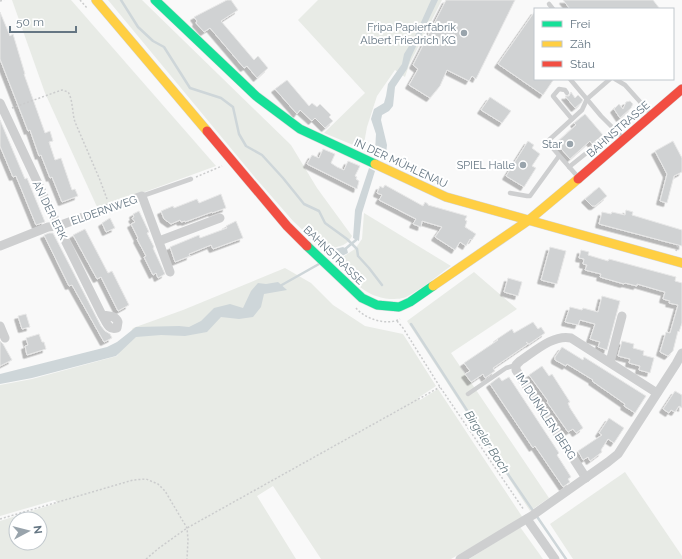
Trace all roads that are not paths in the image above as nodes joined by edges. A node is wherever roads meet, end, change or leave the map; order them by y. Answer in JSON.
{"nodes":[{"id":1,"x":96,"y":0,"type":"edge"},
{"id":2,"x":155,"y":0,"type":"edge"},
{"id":3,"x":549,"y":4,"type":"dead end"},
{"id":4,"x":552,"y":8,"type":"edge"},
{"id":5,"x":571,"y":80,"type":"edge"},
{"id":6,"x":609,"y":80,"type":"edge"},
{"id":7,"x":616,"y":80,"type":"edge"},
{"id":8,"x":682,"y":89,"type":"edge"},
{"id":9,"x":567,"y":93,"type":"dead end"},
{"id":10,"x":587,"y":98,"type":"junction"},
{"id":11,"x":2,"y":110,"type":"edge"},
{"id":12,"x":652,"y":115,"type":"junction"},
{"id":13,"x":572,"y":119,"type":"junction"},
{"id":14,"x":615,"y":130,"type":"junction"},
{"id":15,"x":625,"y":140,"type":"junction"},
{"id":16,"x":559,"y":156,"type":"junction"},
{"id":17,"x":569,"y":166,"type":"junction"},
{"id":18,"x":580,"y":178,"type":"junction"},
{"id":19,"x":191,"y":179,"type":"road end"},
{"id":20,"x":510,"y":193,"type":"dead end"},
{"id":21,"x":142,"y":196,"type":"junction"},
{"id":22,"x":220,"y":218,"type":"dead end"},
{"id":23,"x":529,"y":220,"type":"junction"},
{"id":24,"x":58,"y":226,"type":"junction"},
{"id":25,"x":159,"y":241,"type":"junction"},
{"id":26,"x":0,"y":246,"type":"edge"},
{"id":27,"x":682,"y":263,"type":"edge"},
{"id":28,"x":170,"y":272,"type":"dead end"},
{"id":29,"x":102,"y":315,"type":"dead end"},
{"id":30,"x":622,"y":316,"type":"dead end"},
{"id":31,"x":0,"y":326,"type":"edge"},
{"id":32,"x":6,"y":338,"type":"dead end"},
{"id":33,"x":682,"y":353,"type":"edge"},
{"id":34,"x":610,"y":362,"type":"junction"},
{"id":35,"x":516,"y":365,"type":"junction"},
{"id":36,"x":657,"y":393,"type":"junction"},
{"id":37,"x":468,"y":394,"type":"dead end"},
{"id":38,"x":586,"y":478,"type":"junction"},
{"id":39,"x":533,"y":515,"type":"junction"},
{"id":40,"x":460,"y":559,"type":"edge"},
{"id":41,"x":555,"y":559,"type":"edge"}],
"edges":[{"from":1,"to":23,"type":"main road","name":"BAHNSTRASSE"},
{"from":2,"to":23,"type":"main road","name":"IN DER MÜHLENAU"},
{"from":3,"to":4,"type":"lane"},
{"from":5,"to":10,"type":"lane"},
{"from":6,"to":10,"type":"lane"},
{"from":7,"to":12,"type":"lane"},
{"from":8,"to":12,"type":"main road","name":"BAHNSTRASSE"},
{"from":9,"to":13,"type":"lane"},
{"from":10,"to":13,"type":"lane"},
{"from":10,"to":14,"type":"lane"},
{"from":11,"to":24,"type":"street","name":"AN DER ERK"},
{"from":12,"to":15,"type":"main road","name":"BAHNSTRASSE"},
{"from":13,"to":16,"type":"lane"},
{"from":14,"to":15,"type":"lane"},
{"from":14,"to":17,"type":"lane"},
{"from":15,"to":18,"type":"main road","name":"BAHNSTRASSE"},
{"from":16,"to":17,"type":"lane"},
{"from":16,"to":20,"type":"lane"},
{"from":17,"to":18,"type":"lane"},
{"from":18,"to":23,"type":"main road","name":"BAHNSTRASSE"},
{"from":19,"to":21,"type":"lane"},
{"from":21,"to":24,"type":"street","name":"ELDERNWEG"},
{"from":21,"to":25,"type":"street","name":"ELDERNWEG"},
{"from":22,"to":25,"type":"street"},
{"from":23,"to":27,"type":"main road","name":"IN DER MÜHLENAU"},
{"from":24,"to":26,"type":"street","name":"ELDERNWEG"},
{"from":24,"to":29,"type":"street","name":"AN DER ERK"},
{"from":25,"to":28,"type":"street","name":"ELDERNWEG"},
{"from":30,"to":34,"type":"street"},
{"from":31,"to":32,"type":"street"},
{"from":33,"to":36,"type":"street"},
{"from":34,"to":35,"type":"street","name":"IM DUNKLEN BERG"},
{"from":34,"to":36,"type":"street","name":"IM DUNKLEN BERG"},
{"from":35,"to":37,"type":"lane"},
{"from":35,"to":38,"type":"street","name":"IM DUNKLEN BERG"},
{"from":36,"to":38,"type":"street"},
{"from":38,"to":39,"type":"street"},
{"from":39,"to":40,"type":"street"},
{"from":39,"to":41,"type":"street"}]}
